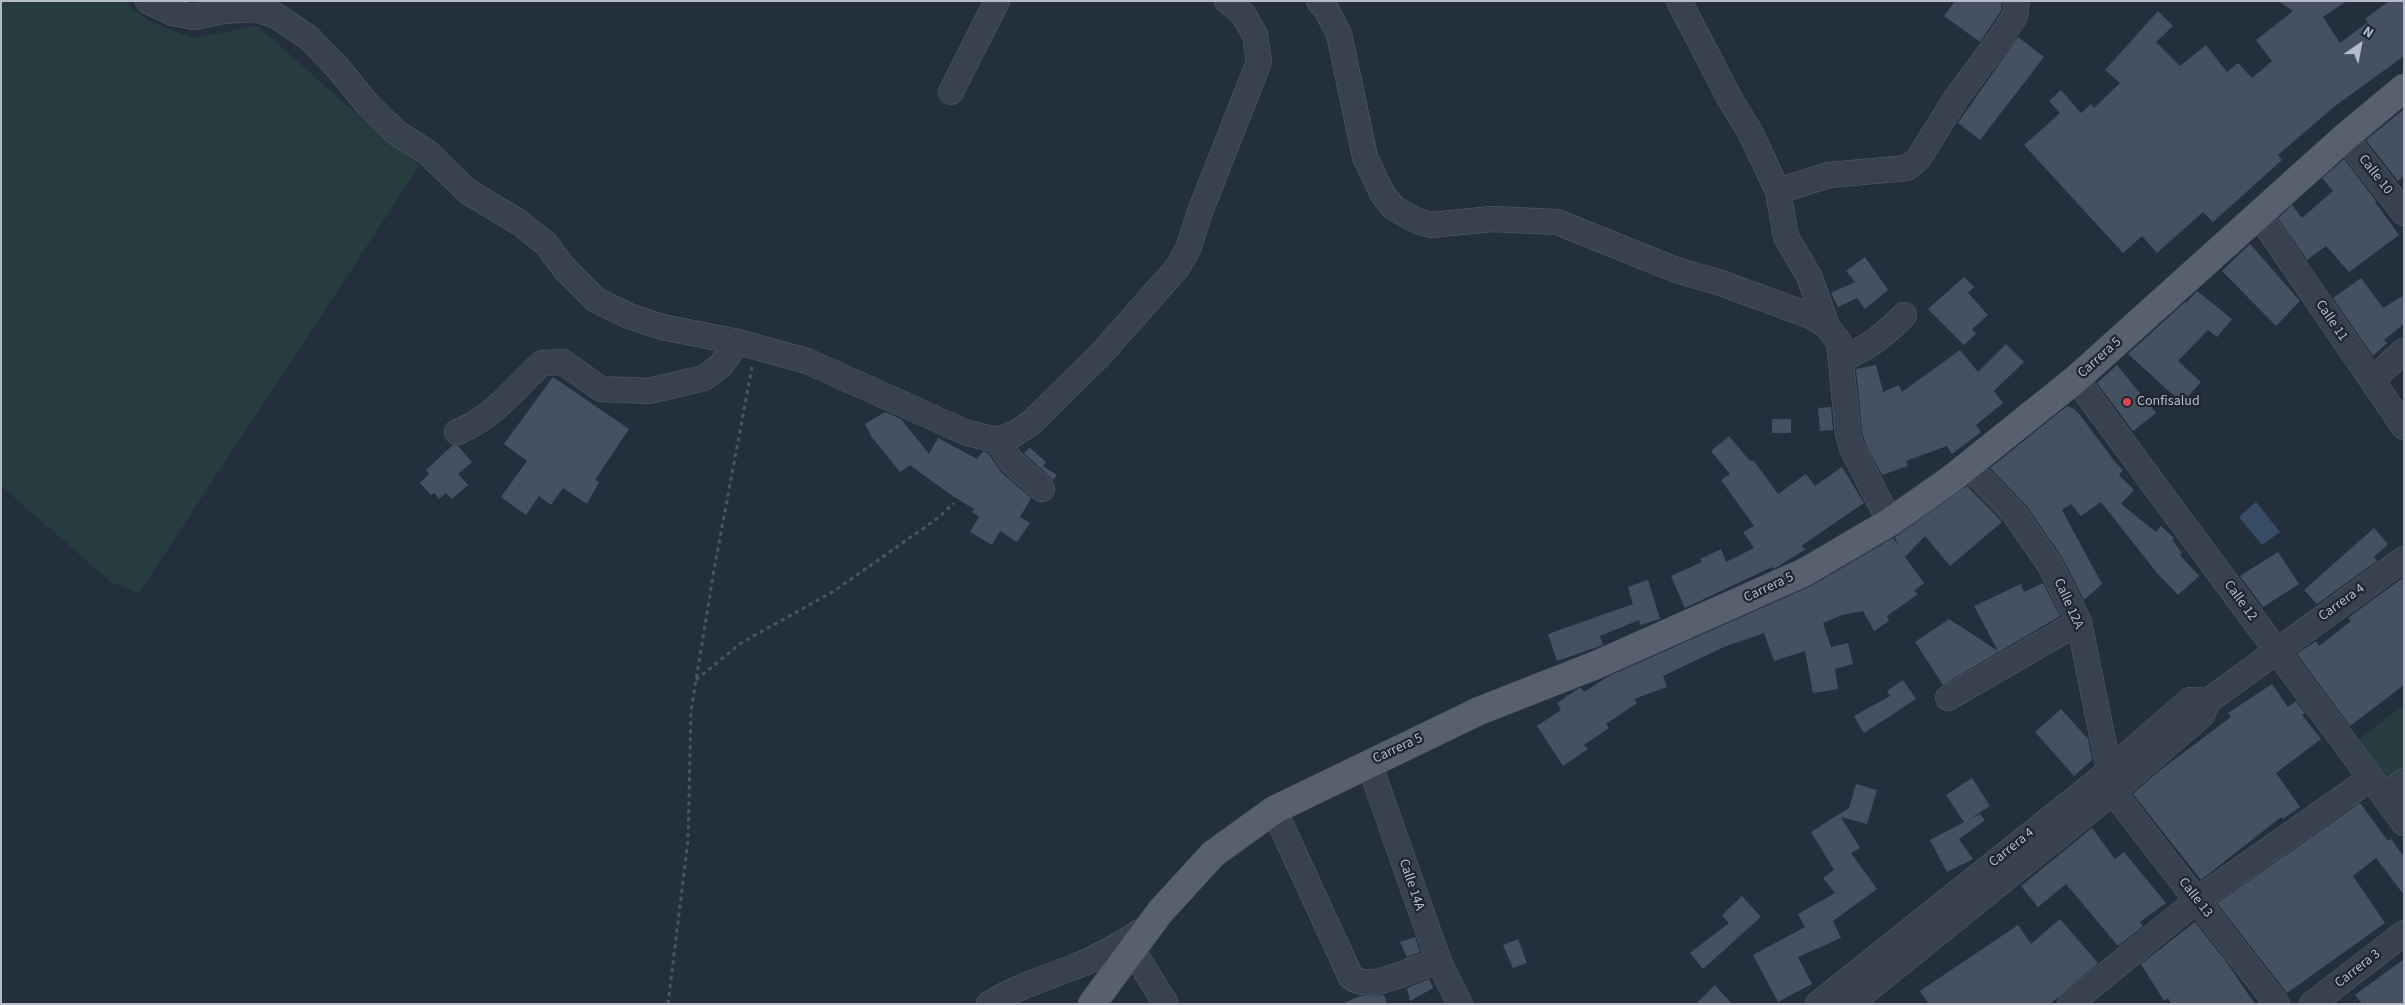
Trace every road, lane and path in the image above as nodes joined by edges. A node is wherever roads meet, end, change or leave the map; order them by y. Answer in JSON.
{"nodes":[{"id":1,"x":148,"y":1,"type":"edge"},
{"id":2,"x":1227,"y":1,"type":"edge"},
{"id":3,"x":1319,"y":1,"type":"edge"},
{"id":4,"x":1679,"y":1,"type":"edge"},
{"id":5,"x":2017,"y":1,"type":"edge"},
{"id":6,"x":988,"y":4,"type":"edge"},
{"id":7,"x":2404,"y":88,"type":"edge"},
{"id":8,"x":951,"y":92,"type":"dead end"},
{"id":9,"x":2346,"y":137,"type":"junction"},
{"id":10,"x":1778,"y":191,"type":"junction"},
{"id":11,"x":2404,"y":213,"type":"edge"},
{"id":12,"x":2259,"y":215,"type":"junction"},
{"id":13,"x":1904,"y":315,"type":"dead end"},
{"id":14,"x":1827,"y":326,"type":"junction"},
{"id":15,"x":747,"y":344,"type":"junction"},
{"id":16,"x":2404,"y":351,"type":"edge"},
{"id":17,"x":1842,"y":359,"type":"junction"},
{"id":18,"x":2076,"y":379,"type":"junction"},
{"id":19,"x":2372,"y":380,"type":"junction"},
{"id":20,"x":2404,"y":427,"type":"edge"},
{"id":21,"x":457,"y":432,"type":"dead end"},
{"id":22,"x":997,"y":440,"type":"junction"},
{"id":23,"x":1969,"y":467,"type":"junction"},
{"id":24,"x":1042,"y":489,"type":"dead end"},
{"id":25,"x":954,"y":503,"type":"dead end"},
{"id":26,"x":1890,"y":522,"type":"junction"},
{"id":27,"x":2404,"y":558,"type":"edge"},
{"id":28,"x":2079,"y":622,"type":"junction"},
{"id":29,"x":2277,"y":650,"type":"junction"},
{"id":30,"x":696,"y":681,"type":"junction"},
{"id":31,"x":1948,"y":698,"type":"dead end"},
{"id":32,"x":1369,"y":763,"type":"junction"},
{"id":33,"x":2111,"y":781,"type":"junction"},
{"id":34,"x":2404,"y":781,"type":"edge"},
{"id":35,"x":2378,"y":787,"type":"junction"},
{"id":36,"x":1274,"y":810,"type":"junction"},
{"id":37,"x":2404,"y":823,"type":"edge"},
{"id":38,"x":2197,"y":900,"type":"junction"},
{"id":39,"x":1150,"y":926,"type":"junction"},
{"id":40,"x":2404,"y":933,"type":"edge"},
{"id":41,"x":1132,"y":949,"type":"junction"},
{"id":42,"x":1438,"y":962,"type":"junction"},
{"id":43,"x":668,"y":1004,"type":"edge"},
{"id":44,"x":989,"y":1004,"type":"edge"},
{"id":45,"x":1092,"y":1004,"type":"edge"},
{"id":46,"x":1166,"y":1004,"type":"edge"},
{"id":47,"x":1460,"y":1004,"type":"edge"},
{"id":48,"x":1818,"y":1004,"type":"edge"},
{"id":49,"x":1850,"y":1004,"type":"edge"},
{"id":50,"x":2070,"y":1004,"type":"edge"},
{"id":51,"x":2277,"y":1004,"type":"edge"},
{"id":52,"x":2312,"y":1004,"type":"edge"}],
"edges":[{"from":1,"to":15,"type":"street"},
{"from":2,"to":22,"type":"street"},
{"from":3,"to":14,"type":"street"},
{"from":4,"to":10,"type":"street"},
{"from":5,"to":10,"type":"street"},
{"from":6,"to":8,"type":"street"},
{"from":7,"to":9,"type":"main road","name":"Carrera 5"},
{"from":9,"to":11,"type":"street","name":"Calle 10"},
{"from":9,"to":12,"type":"main road","name":"Carrera 5"},
{"from":10,"to":14,"type":"street"},
{"from":12,"to":18,"type":"main road","name":"Carrera 5"},
{"from":12,"to":19,"type":"street","name":"Calle 11"},
{"from":13,"to":17,"type":"street"},
{"from":14,"to":17,"type":"street"},
{"from":15,"to":21,"type":"street"},
{"from":15,"to":22,"type":"street"},
{"from":15,"to":30,"type":"path"},
{"from":16,"to":19,"type":"street"},
{"from":17,"to":26,"type":"street"},
{"from":18,"to":23,"type":"main road","name":"Carrera 5"},
{"from":18,"to":29,"type":"street","name":"Calle 12"},
{"from":19,"to":20,"type":"street","name":"Calle 11"},
{"from":22,"to":24,"type":"street"},
{"from":23,"to":26,"type":"main road","name":"Carrera 5"},
{"from":23,"to":28,"type":"street","name":"Calle 12A"},
{"from":25,"to":30,"type":"path"},
{"from":26,"to":32,"type":"main road","name":"Carrera 5"},
{"from":27,"to":29,"type":"street","name":"Carrera 4"},
{"from":28,"to":31,"type":"street"},
{"from":28,"to":33,"type":"street","name":"Calle 12A"},
{"from":29,"to":33,"type":"street","name":"Carrera 4"},
{"from":29,"to":35,"type":"street","name":"Calle 12"},
{"from":30,"to":43,"type":"path"},
{"from":32,"to":36,"type":"main road","name":"Carrera 5"},
{"from":32,"to":42,"type":"street","name":"Calle 14A"},
{"from":33,"to":38,"type":"street","name":"Calle 13"},
{"from":33,"to":48,"type":"street","name":"Carrera 4"},
{"from":33,"to":49,"type":"street","name":"Carrera 4"},
{"from":34,"to":35,"type":"street"},
{"from":35,"to":37,"type":"street","name":"Calle 12"},
{"from":35,"to":38,"type":"street"},
{"from":36,"to":39,"type":"main road","name":"Carrera 5"},
{"from":36,"to":42,"type":"street"},
{"from":38,"to":50,"type":"street"},
{"from":38,"to":51,"type":"street","name":"Calle 13"},
{"from":39,"to":41,"type":"main road","name":"Carrera 5"},
{"from":39,"to":44,"type":"street"},
{"from":40,"to":52,"type":"street","name":"Carrera 3"},
{"from":41,"to":45,"type":"main road","name":"Carrera 5"},
{"from":41,"to":46,"type":"street"},
{"from":42,"to":47,"type":"street","name":"Calle 14A"}]}
